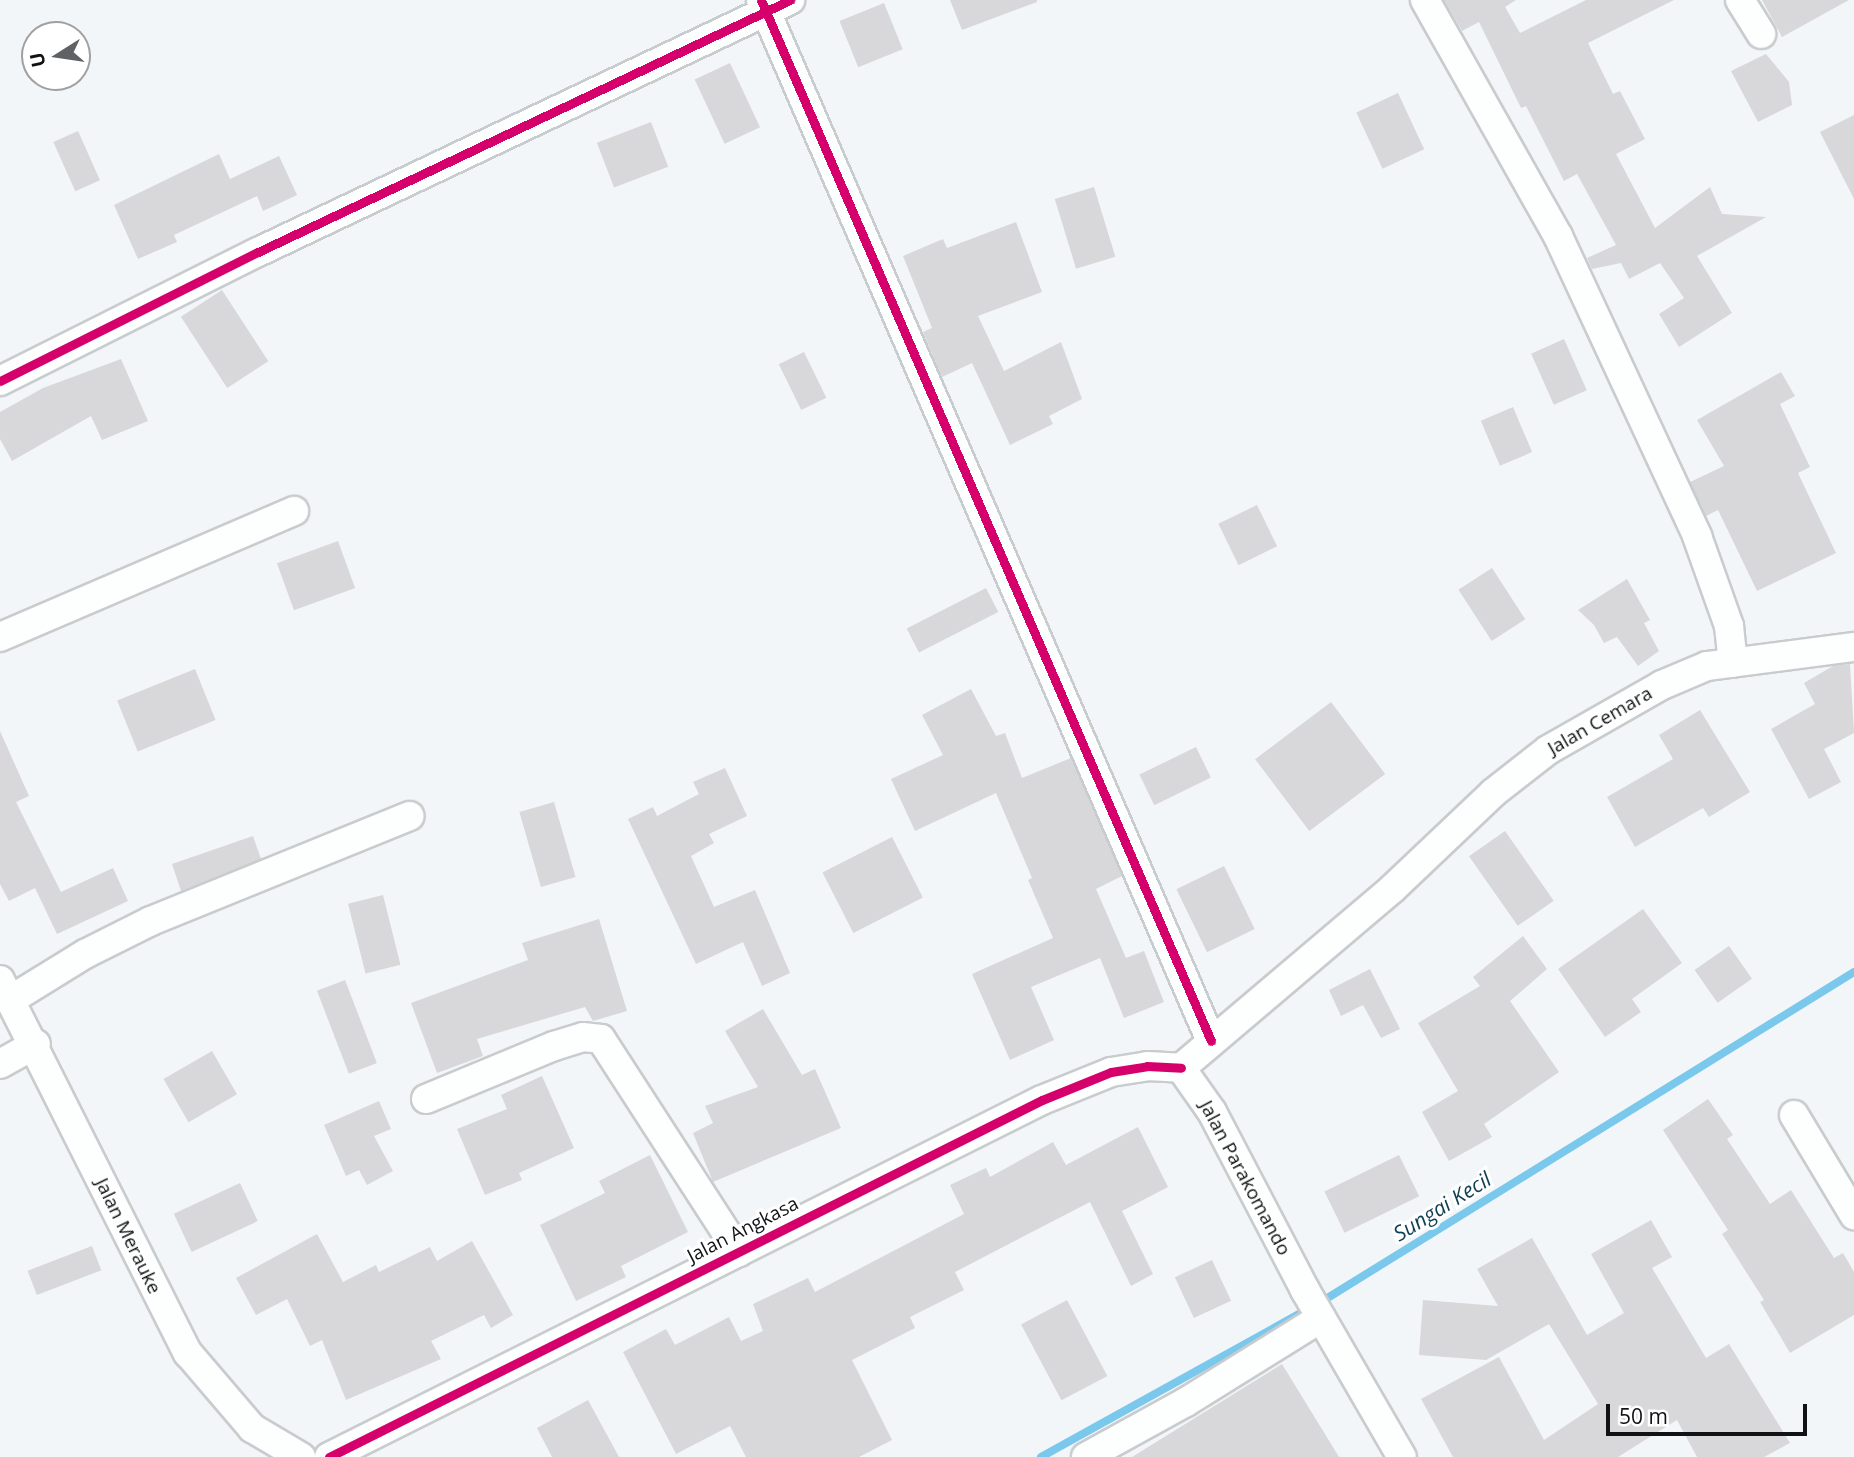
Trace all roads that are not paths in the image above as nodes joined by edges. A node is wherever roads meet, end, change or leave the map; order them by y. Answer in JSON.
{"nodes":[{"id":1,"x":1425,"y":0,"type":"edge"},
{"id":2,"x":1741,"y":0,"type":"edge"},
{"id":3,"x":772,"y":3,"type":"edge"},
{"id":4,"x":1761,"y":34,"type":"dead end"},
{"id":5,"x":0,"y":381,"type":"edge"},
{"id":6,"x":294,"y":511,"type":"dead end"},
{"id":7,"x":0,"y":638,"type":"edge"},
{"id":8,"x":1854,"y":647,"type":"edge"},
{"id":9,"x":1733,"y":663,"type":"junction"},
{"id":10,"x":410,"y":816,"type":"dead end"},
{"id":11,"x":6,"y":990,"type":"edge"},
{"id":12,"x":1211,"y":1041,"type":"junction"},
{"id":13,"x":36,"y":1044,"type":"junction"},
{"id":14,"x":0,"y":1064,"type":"edge"},
{"id":15,"x":1181,"y":1068,"type":"junction"},
{"id":16,"x":426,"y":1099,"type":"dead end"},
{"id":17,"x":1794,"y":1115,"type":"dead end"},
{"id":18,"x":1854,"y":1215,"type":"edge"},
{"id":19,"x":738,"y":1252,"type":"junction"},
{"id":20,"x":1315,"y":1306,"type":"junction"},
{"id":21,"x":301,"y":1457,"type":"edge"},
{"id":22,"x":329,"y":1457,"type":"edge"},
{"id":23,"x":1086,"y":1457,"type":"edge"},
{"id":24,"x":1402,"y":1457,"type":"edge"}],
"edges":[{"from":1,"to":9,"type":"street"},
{"from":2,"to":4,"type":"street"},
{"from":3,"to":5,"type":"street"},
{"from":3,"to":12,"type":"street"},
{"from":6,"to":7,"type":"street"},
{"from":8,"to":9,"type":"street","name":"Jalan Cemara"},
{"from":9,"to":12,"type":"street","name":"Jalan Cemara"},
{"from":10,"to":11,"type":"street"},
{"from":11,"to":13,"type":"street","name":"Jalan Merauke"},
{"from":12,"to":15,"type":"street"},
{"from":13,"to":14,"type":"street"},
{"from":13,"to":21,"type":"street","name":"Jalan Merauke"},
{"from":15,"to":19,"type":"street","name":"Jalan Angkasa"},
{"from":15,"to":20,"type":"street","name":"Jalan Parakomando"},
{"from":16,"to":19,"type":"street"},
{"from":17,"to":18,"type":"street"},
{"from":19,"to":22,"type":"street","name":"Jalan Angkasa"},
{"from":20,"to":23,"type":"street"},
{"from":20,"to":24,"type":"street","name":"Jalan Parakomando"}]}
